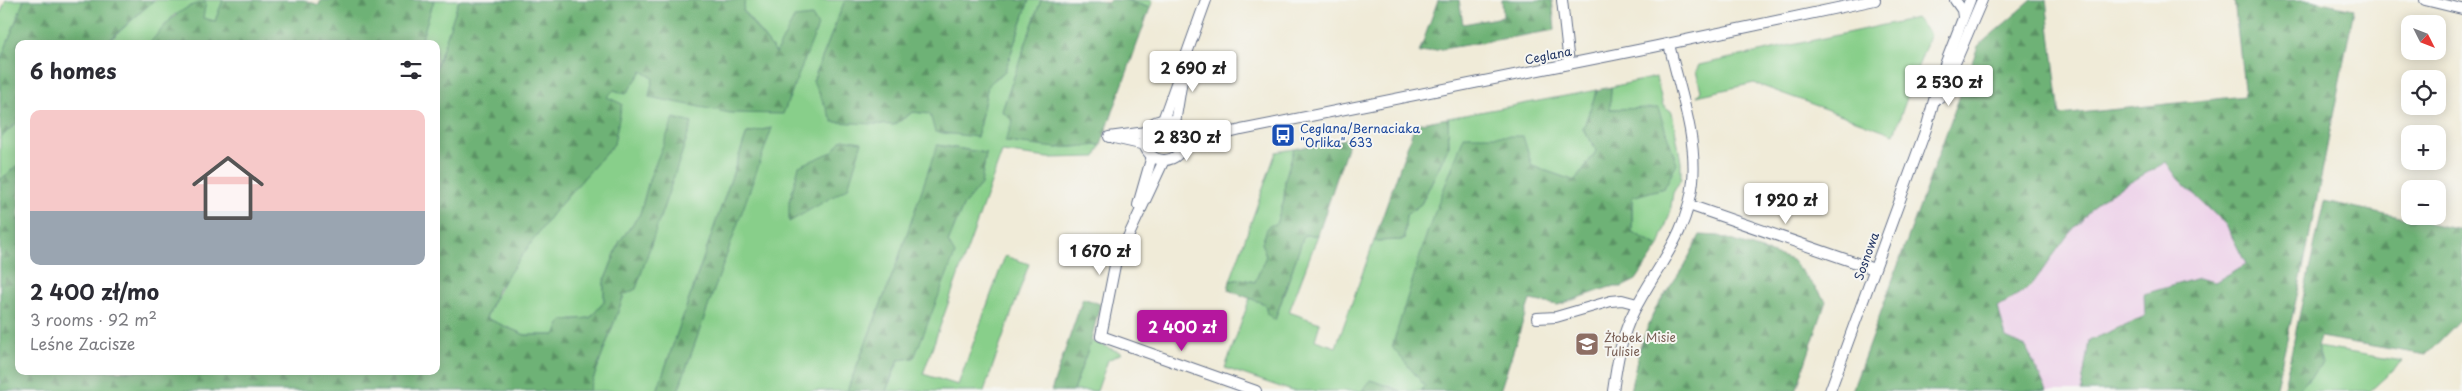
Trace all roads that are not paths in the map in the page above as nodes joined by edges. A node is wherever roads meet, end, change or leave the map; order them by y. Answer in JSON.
{"nodes":[{"id":1,"x":1206,"y":0,"type":"edge"},
{"id":2,"x":1562,"y":0,"type":"edge"},
{"id":3,"x":1875,"y":0,"type":"edge"},
{"id":4,"x":1955,"y":0,"type":"edge"},
{"id":5,"x":1970,"y":0,"type":"edge"},
{"id":6,"x":1982,"y":0,"type":"edge"},
{"id":7,"x":2425,"y":0,"type":"edge"},
{"id":8,"x":1862,"y":1,"type":"edge"},
{"id":9,"x":2462,"y":9,"type":"edge"},
{"id":10,"x":1963,"y":17,"type":"junction"},
{"id":11,"x":1669,"y":44,"type":"junction"},
{"id":12,"x":1185,"y":58,"type":"junction"},
{"id":13,"x":1569,"y":64,"type":"junction"},
{"id":14,"x":1163,"y":120,"type":"junction"},
{"id":15,"x":1179,"y":127,"type":"junction"},
{"id":16,"x":1926,"y":129,"type":"junction"},
{"id":17,"x":1241,"y":130,"type":"junction"},
{"id":18,"x":1146,"y":132,"type":"junction"},
{"id":19,"x":1184,"y":144,"type":"junction"},
{"id":20,"x":1145,"y":145,"type":"junction"},
{"id":21,"x":1152,"y":156,"type":"junction"},
{"id":22,"x":1164,"y":160,"type":"junction"},
{"id":23,"x":1689,"y":205,"type":"junction"},
{"id":24,"x":1136,"y":218,"type":"junction"},
{"id":25,"x":1874,"y":269,"type":"junction"},
{"id":26,"x":1638,"y":304,"type":"junction"},
{"id":27,"x":1537,"y":318,"type":"dead end"},
{"id":28,"x":1256,"y":391,"type":"edge"},
{"id":29,"x":1613,"y":391,"type":"edge"},
{"id":30,"x":1830,"y":391,"type":"edge"}],
"edges":[{"from":1,"to":12,"type":"street"},
{"from":2,"to":13,"type":"street"},
{"from":3,"to":8,"type":"street","name":"Ceglana"},
{"from":4,"to":10,"type":"street"},
{"from":5,"to":10,"type":"street","name":"Sosnowa"},
{"from":6,"to":16,"type":"street","name":"Sosnowa"},
{"from":7,"to":9,"type":"street"},
{"from":8,"to":11,"type":"street","name":"Ceglana"},
{"from":10,"to":16,"type":"street","name":"Sosnowa"},
{"from":11,"to":13,"type":"street","name":"Ceglana"},
{"from":11,"to":23,"type":"street"},
{"from":12,"to":14,"type":"street"},
{"from":12,"to":15,"type":"street"},
{"from":13,"to":17,"type":"street","name":"Ceglana"},
{"from":14,"to":15,"type":"street"},
{"from":14,"to":18,"type":"street"},
{"from":15,"to":17,"type":"street","name":"Ceglana"},
{"from":15,"to":19,"type":"street"},
{"from":16,"to":25,"type":"street","name":"Sosnowa"},
{"from":17,"to":19,"type":"street","name":"Ceglana"},
{"from":18,"to":20,"type":"street"},
{"from":18,"to":20,"type":"street"},
{"from":19,"to":22,"type":"street"},
{"from":20,"to":21,"type":"street"},
{"from":21,"to":22,"type":"street"},
{"from":21,"to":24,"type":"street"},
{"from":22,"to":24,"type":"street"},
{"from":23,"to":25,"type":"street"},
{"from":23,"to":26,"type":"street"},
{"from":24,"to":28,"type":"street"},
{"from":25,"to":30,"type":"street","name":"Sosnowa"},
{"from":26,"to":27,"type":"street"},
{"from":26,"to":29,"type":"street"}]}
